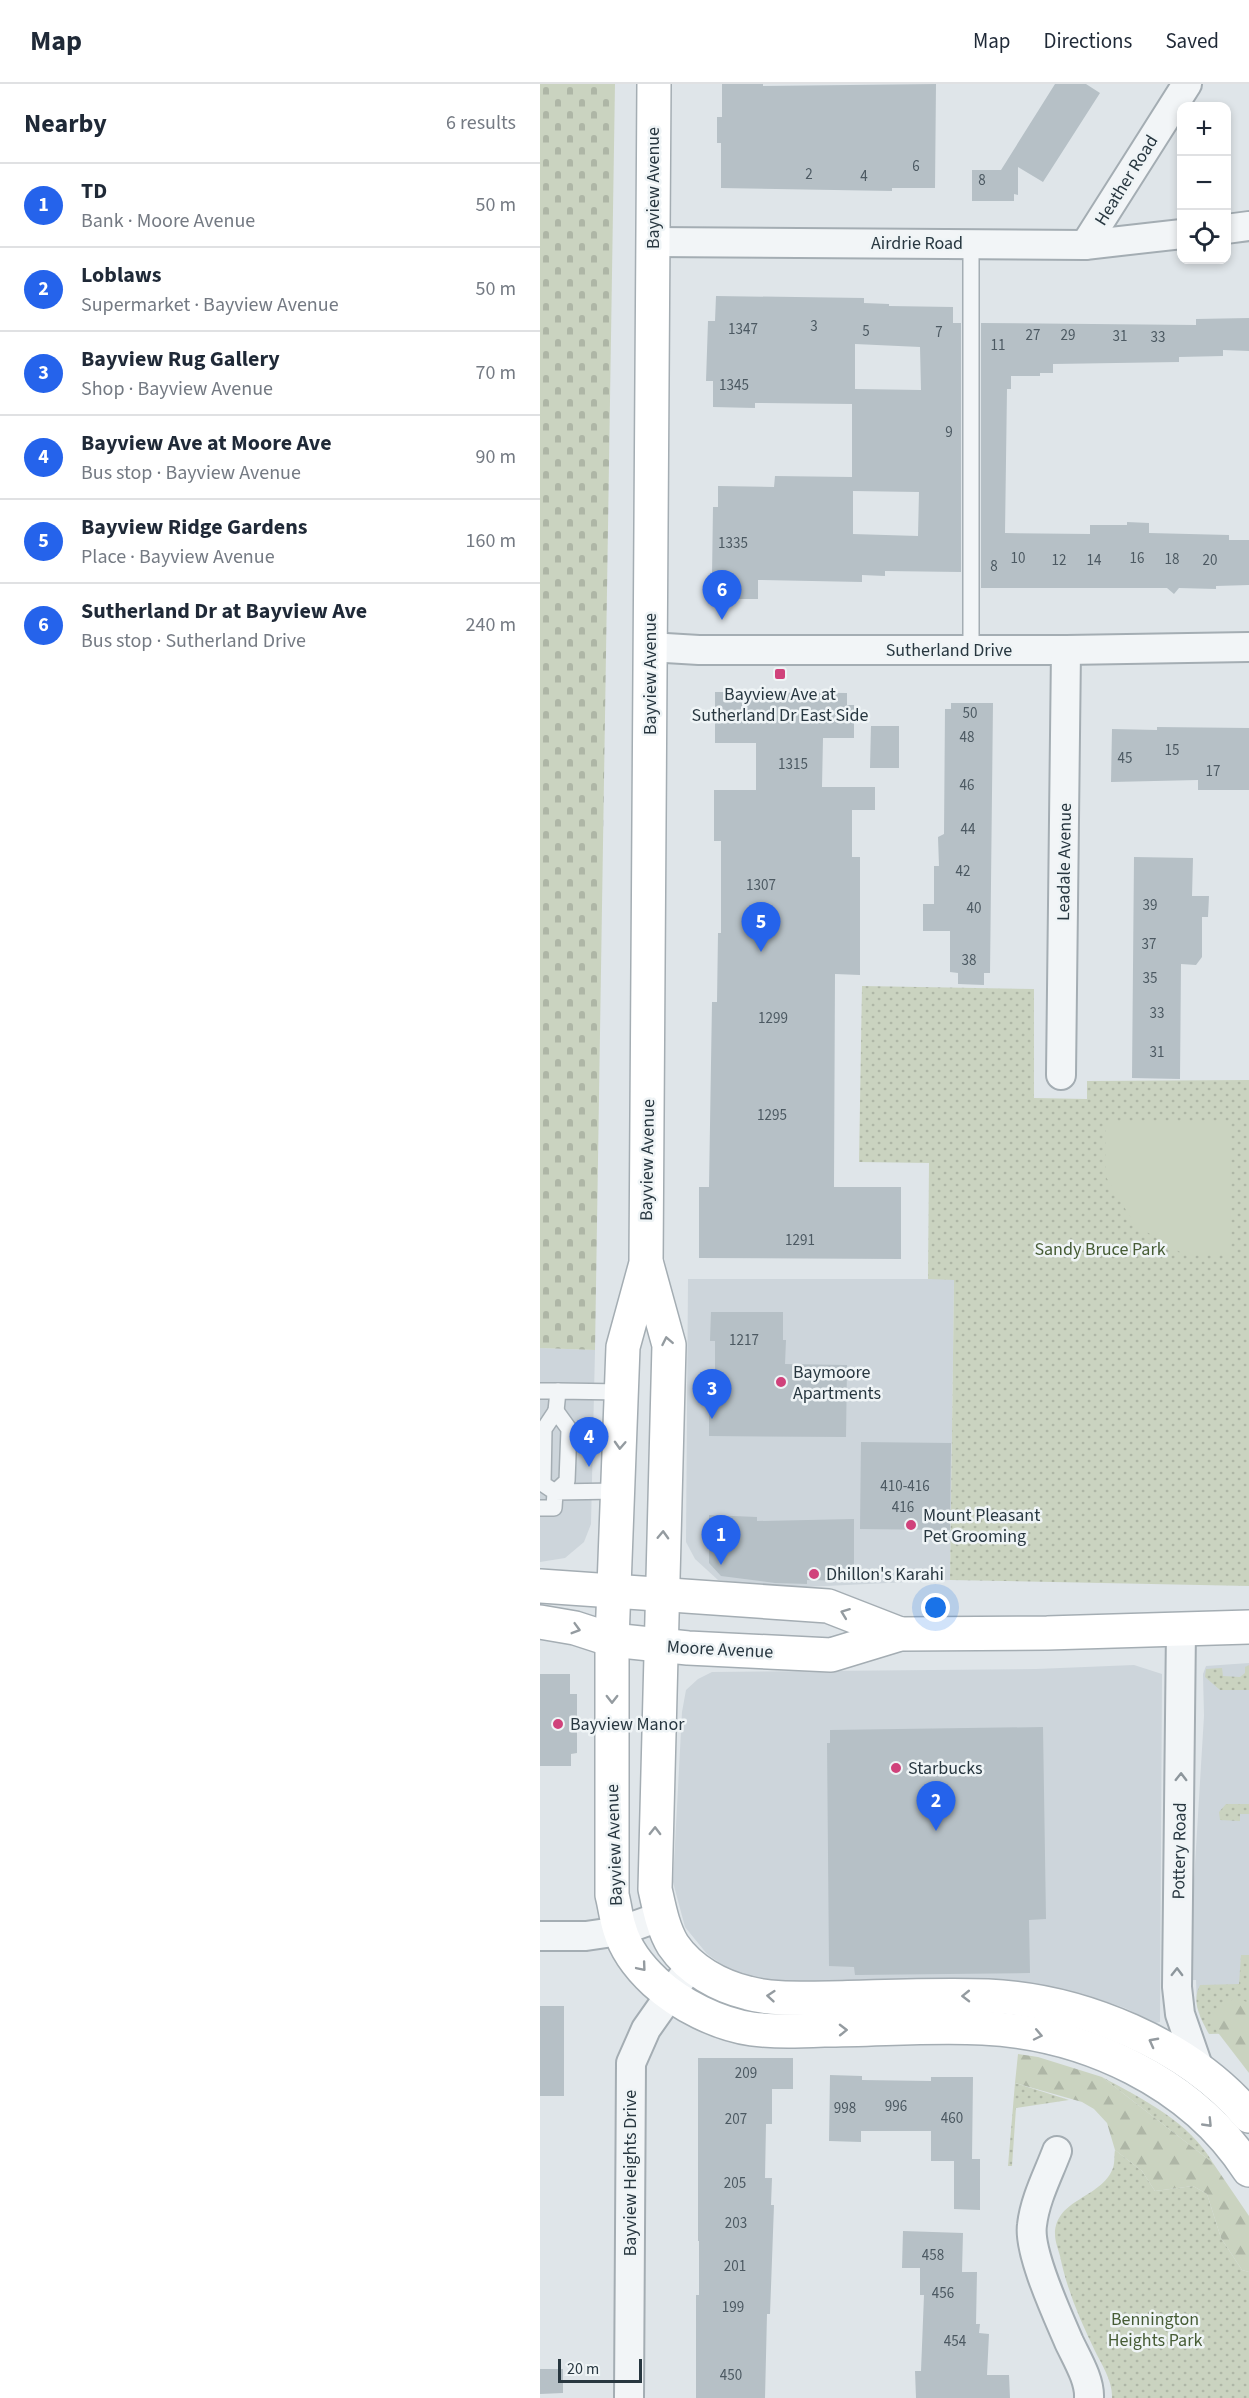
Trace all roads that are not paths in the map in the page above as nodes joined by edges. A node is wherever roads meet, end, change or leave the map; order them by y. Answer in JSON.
{"nodes":[{"id":1,"x":654,"y":84,"type":"edge"},
{"id":2,"x":1187,"y":84,"type":"edge"},
{"id":3,"x":1249,"y":226,"type":"edge"},
{"id":4,"x":1231,"y":228,"type":"edge"},
{"id":5,"x":1177,"y":235,"type":"edge"},
{"id":6,"x":652,"y":242,"type":"junction"},
{"id":7,"x":971,"y":243,"type":"junction"},
{"id":8,"x":1085,"y":245,"type":"junction"},
{"id":9,"x":649,"y":646,"type":"junction"},
{"id":10,"x":1249,"y":646,"type":"edge"},
{"id":11,"x":971,"y":650,"type":"junction"},
{"id":12,"x":1066,"y":650,"type":"junction"},
{"id":13,"x":1061,"y":1075,"type":"dead end"},
{"id":14,"x":646,"y":1263,"type":"junction"},
{"id":15,"x":540,"y":1390,"type":"edge"},
{"id":16,"x":558,"y":1391,"type":"junction"},
{"id":17,"x":622,"y":1392,"type":"junction"},
{"id":18,"x":556,"y":1412,"type":"junction"},
{"id":19,"x":618,"y":1491,"type":"junction"},
{"id":20,"x":555,"y":1492,"type":"junction"},
{"id":21,"x":540,"y":1508,"type":"edge"},
{"id":22,"x":540,"y":1586,"type":"edge"},
{"id":23,"x":614,"y":1591,"type":"junction"},
{"id":24,"x":662,"y":1594,"type":"junction"},
{"id":25,"x":540,"y":1622,"type":"edge"},
{"id":26,"x":1249,"y":1627,"type":"edge"},
{"id":27,"x":1181,"y":1629,"type":"junction"},
{"id":28,"x":900,"y":1634,"type":"junction"},
{"id":29,"x":612,"y":1640,"type":"junction"},
{"id":30,"x":661,"y":1645,"type":"junction"},
{"id":31,"x":662,"y":1916,"type":"junction"},
{"id":32,"x":620,"y":1931,"type":"junction"},
{"id":33,"x":540,"y":1936,"type":"edge"},
{"id":34,"x":691,"y":1965,"type":"junction"},
{"id":35,"x":669,"y":1995,"type":"junction"},
{"id":36,"x":1199,"y":2069,"type":"junction"},
{"id":37,"x":1249,"y":2116,"type":"edge"},
{"id":38,"x":1057,"y":2151,"type":"dead end"},
{"id":39,"x":1249,"y":2170,"type":"edge"},
{"id":40,"x":628,"y":2398,"type":"edge"},
{"id":41,"x":1089,"y":2398,"type":"edge"}],
"edges":[{"from":1,"to":6,"type":"main road","name":"Bayview Avenue"},
{"from":2,"to":8,"type":"street","name":"Heather Road"},
{"from":3,"to":4,"type":"street"},
{"from":5,"to":8,"type":"street","name":"Airdrie Road"},
{"from":6,"to":7,"type":"street","name":"Airdrie Road"},
{"from":6,"to":9,"type":"main road","name":"Bayview Avenue"},
{"from":7,"to":8,"type":"street","name":"Airdrie Road"},
{"from":7,"to":11,"type":"lane"},
{"from":9,"to":11,"type":"street","name":"Sutherland Drive"},
{"from":9,"to":14,"type":"main road","name":"Bayview Avenue"},
{"from":10,"to":12,"type":"street","name":"Sutherland Drive"},
{"from":11,"to":12,"type":"street","name":"Sutherland Drive"},
{"from":12,"to":13,"type":"street","name":"Leadale Avenue"},
{"from":14,"to":17,"type":"main road","name":"Bayview Avenue"},
{"from":24,"to":14,"type":"main road","name":"Bayview Avenue","one_way":true},
{"from":15,"to":16,"type":"lane"},
{"from":16,"to":17,"type":"lane"},
{"from":16,"to":18,"type":"lane"},
{"from":17,"to":19,"type":"main road","name":"Bayview Avenue","one_way":true},
{"from":18,"to":20,"type":"lane"},
{"from":18,"to":20,"type":"lane"},
{"from":19,"to":20,"type":"lane"},
{"from":19,"to":23,"type":"main road","name":"Bayview Avenue"},
{"from":20,"to":21,"type":"lane"},
{"from":22,"to":23,"type":"main road","name":"Moore Avenue"},
{"from":23,"to":24,"type":"main road","name":"Moore Avenue"},
{"from":23,"to":29,"type":"main road","name":"Bayview Avenue"},
{"from":28,"to":24,"type":"main road","name":"Moore Avenue","one_way":true},
{"from":24,"to":30,"type":"main road","name":"Bayview Avenue"},
{"from":25,"to":29,"type":"main road","name":"Moore Avenue","one_way":true},
{"from":26,"to":27,"type":"main road","name":"Moore Avenue"},
{"from":27,"to":28,"type":"main road","name":"Moore Avenue"},
{"from":36,"to":27,"type":"street","name":"Pottery Road","one_way":true},
{"from":28,"to":30,"type":"main road","name":"Moore Avenue"},
{"from":29,"to":30,"type":"main road","name":"Moore Avenue"},
{"from":29,"to":32,"type":"main road","name":"Bayview Avenue","one_way":true},
{"from":31,"to":30,"type":"main road","name":"Bayview Avenue","one_way":true},
{"from":31,"to":32,"type":"street"},
{"from":31,"to":34,"type":"main road","name":"Bayview Avenue"},
{"from":32,"to":33,"type":"street"},
{"from":32,"to":35,"type":"main road","name":"Bayview Avenue","one_way":true},
{"from":34,"to":35,"type":"street","name":"Bayview Heights Drive"},
{"from":36,"to":34,"type":"main road","name":"Bayview Avenue","one_way":true},
{"from":35,"to":39,"type":"main road","name":"Bayview Avenue","one_way":true},
{"from":35,"to":40,"type":"street","name":"Bayview Heights Drive"},
{"from":36,"to":37,"type":"main road","name":"Bayview Avenue"},
{"from":38,"to":41,"type":"street"}]}
